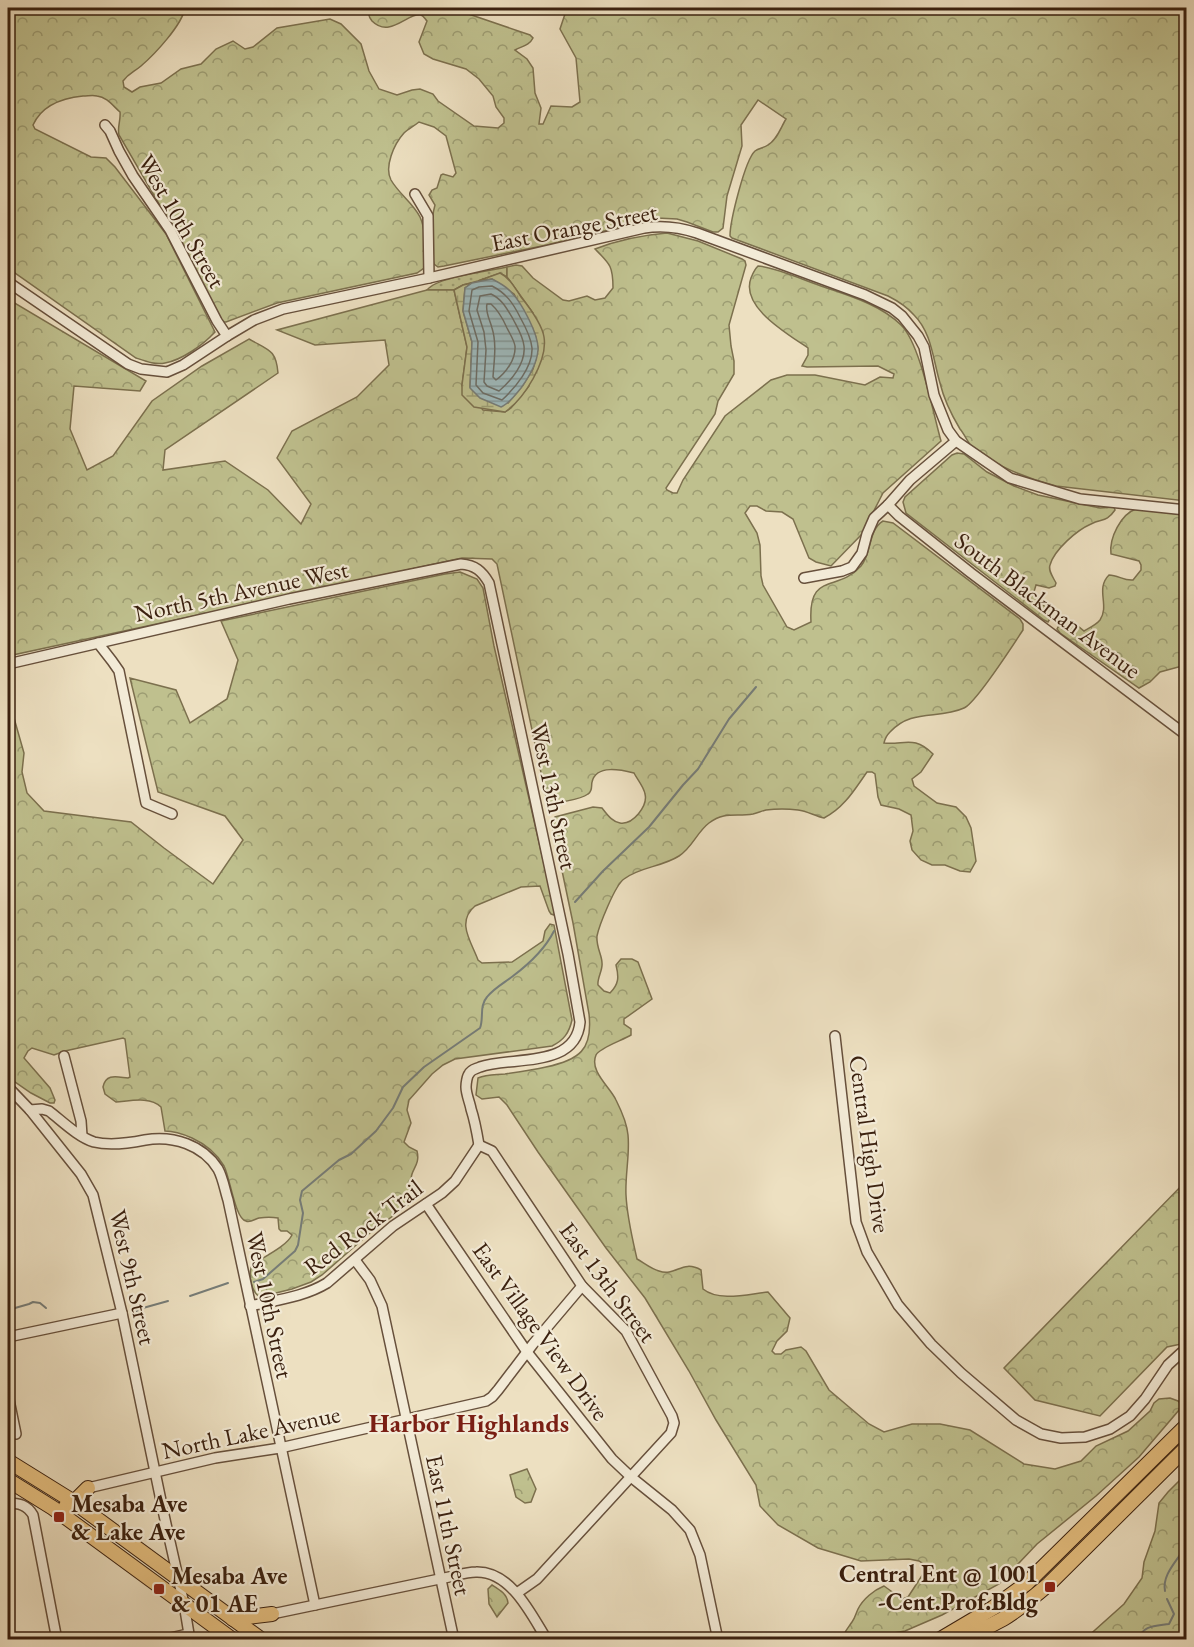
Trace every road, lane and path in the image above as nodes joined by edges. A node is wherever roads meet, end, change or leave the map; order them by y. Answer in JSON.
{"nodes":[{"id":1,"x":105,"y":125,"type":"dead end"},
{"id":2,"x":415,"y":194,"type":"dead end"},
{"id":3,"x":429,"y":278,"type":"junction"},
{"id":4,"x":8,"y":282,"type":"edge"},
{"id":5,"x":227,"y":336,"type":"junction"},
{"id":6,"x":956,"y":441,"type":"junction"},
{"id":7,"x":888,"y":505,"type":"junction"},
{"id":8,"x":1186,"y":510,"type":"edge"},
{"id":9,"x":481,"y":572,"type":"joint"},
{"id":10,"x":804,"y":578,"type":"dead end"},
{"id":11,"x":98,"y":643,"type":"junction"},
{"id":12,"x":8,"y":664,"type":"edge"},
{"id":13,"x":1186,"y":735,"type":"edge"},
{"id":14,"x":172,"y":814,"type":"dead end"},
{"id":15,"x":835,"y":1036,"type":"dead end"},
{"id":16,"x":64,"y":1056,"type":"dead end"},
{"id":17,"x":8,"y":1087,"type":"edge"},
{"id":18,"x":30,"y":1110,"type":"junction"},
{"id":19,"x":82,"y":1136,"type":"junction"},
{"id":20,"x":478,"y":1145,"type":"junction"},
{"id":21,"x":426,"y":1203,"type":"junction"},
{"id":22,"x":355,"y":1260,"type":"junction"},
{"id":23,"x":582,"y":1286,"type":"junction"},
{"id":24,"x":250,"y":1306,"type":"junction"},
{"id":25,"x":122,"y":1313,"type":"junction"},
{"id":26,"x":8,"y":1337,"type":"edge"},
{"id":27,"x":1186,"y":1350,"type":"edge"},
{"id":28,"x":527,"y":1352,"type":"junction"},
{"id":29,"x":8,"y":1395,"type":"edge"},
{"id":30,"x":406,"y":1419,"type":"junction"},
{"id":31,"x":1186,"y":1426,"type":"edge"},
{"id":32,"x":16,"y":1434,"type":"dead end"},
{"id":33,"x":280,"y":1448,"type":"junction"},
{"id":34,"x":1186,"y":1448,"type":"edge"},
{"id":35,"x":8,"y":1461,"type":"edge"},
{"id":36,"x":155,"y":1472,"type":"junction"},
{"id":37,"x":631,"y":1477,"type":"junction"},
{"id":38,"x":8,"y":1480,"type":"edge"},
{"id":39,"x":50,"y":1486,"type":"junction"},
{"id":40,"x":88,"y":1488,"type":"junction"},
{"id":41,"x":74,"y":1502,"type":"junction"},
{"id":42,"x":8,"y":1503,"type":"edge"},
{"id":43,"x":52,"y":1508,"type":"junction"},
{"id":44,"x":178,"y":1579,"type":"junction"},
{"id":45,"x":441,"y":1579,"type":"junction"},
{"id":46,"x":517,"y":1593,"type":"junction"},
{"id":47,"x":184,"y":1604,"type":"junction"},
{"id":48,"x":315,"y":1605,"type":"junction"},
{"id":49,"x":272,"y":1614,"type":"joint"},
{"id":50,"x":233,"y":1619,"type":"junction"},
{"id":51,"x":189,"y":1637,"type":"edge"},
{"id":52,"x":57,"y":1640,"type":"edge"},
{"id":53,"x":161,"y":1640,"type":"edge"},
{"id":54,"x":233,"y":1640,"type":"edge"},
{"id":55,"x":262,"y":1640,"type":"edge"},
{"id":56,"x":454,"y":1640,"type":"edge"},
{"id":57,"x":547,"y":1640,"type":"edge"},
{"id":58,"x":718,"y":1640,"type":"edge"},
{"id":59,"x":940,"y":1640,"type":"edge"}],
"edges":[{"from":1,"to":5,"type":"street","name":"West 10th Street"},
{"from":2,"to":3,"type":"street"},
{"from":3,"to":5,"type":"street","name":"East Orange Street"},
{"from":3,"to":6,"type":"street","name":"East Orange Street"},
{"from":4,"to":5,"type":"street","name":"East Orange Street"},
{"from":6,"to":7,"type":"street"},
{"from":6,"to":8,"type":"street","name":"East Orange Street"},
{"from":7,"to":10,"type":"street"},
{"from":7,"to":13,"type":"street","name":"South Blackman Avenue"},
{"from":9,"to":11,"type":"street","name":"North 5th Avenue West"},
{"from":9,"to":20,"type":"street","name":"West 13th Street"},
{"from":11,"to":12,"type":"street","name":"North 5th Avenue West"},
{"from":11,"to":14,"type":"street"},
{"from":15,"to":27,"type":"street","name":"Central High Drive"},
{"from":16,"to":19,"type":"street"},
{"from":17,"to":18,"type":"street","name":"West 9th Street"},
{"from":18,"to":19,"type":"street"},
{"from":18,"to":25,"type":"street","name":"West 9th Street"},
{"from":19,"to":24,"type":"street","name":"West 10th Street"},
{"from":20,"to":21,"type":"street","name":"Red Rock Trail"},
{"from":20,"to":23,"type":"street","name":"East 13th Street"},
{"from":21,"to":22,"type":"street","name":"Red Rock Trail"},
{"from":21,"to":28,"type":"street","name":"East Village View Drive"},
{"from":22,"to":24,"type":"street","name":"Red Rock Trail"},
{"from":22,"to":30,"type":"street","name":"East 11th Street"},
{"from":23,"to":28,"type":"street","name":"North Lake Avenue"},
{"from":23,"to":37,"type":"street","name":"East 13th Street"},
{"from":24,"to":33,"type":"street","name":"West 10th Street"},
{"from":25,"to":26,"type":"street"},
{"from":25,"to":36,"type":"street","name":"West 9th Street"},
{"from":28,"to":30,"type":"street","name":"North Lake Avenue"},
{"from":28,"to":37,"type":"street","name":"East Village View Drive"},
{"from":29,"to":32,"type":"street"},
{"from":30,"to":33,"type":"street","name":"North Lake Avenue"},
{"from":30,"to":45,"type":"street","name":"East 11th Street"},
{"from":31,"to":59,"type":"highway"},
{"from":33,"to":36,"type":"street","name":"North Lake Avenue"},
{"from":33,"to":48,"type":"street","name":"West 10th Street"},
{"from":34,"to":59,"type":"highway"},
{"from":35,"to":39,"type":"highway"},
{"from":36,"to":40,"type":"street","name":"North Lake Avenue"},
{"from":36,"to":44,"type":"street","name":"West 9th Street"},
{"from":37,"to":46,"type":"street"},
{"from":37,"to":58,"type":"street"},
{"from":38,"to":43,"type":"highway"},
{"from":39,"to":40,"type":"highway"},
{"from":39,"to":41,"type":"highway"},
{"from":40,"to":41,"type":"highway"},
{"from":41,"to":43,"type":"highway"},
{"from":41,"to":44,"type":"highway"},
{"from":42,"to":52,"type":"street"},
{"from":43,"to":47,"type":"highway"},
{"from":44,"to":47,"type":"street","name":"West 9th Street"},
{"from":44,"to":50,"type":"highway"},
{"from":45,"to":46,"type":"street"},
{"from":45,"to":48,"type":"street"},
{"from":45,"to":56,"type":"street","name":"East 11th Street"},
{"from":46,"to":57,"type":"street"},
{"from":47,"to":51,"type":"street","name":"West 9th Street"},
{"from":47,"to":54,"type":"highway"},
{"from":48,"to":49,"type":"street"},
{"from":49,"to":50,"type":"highway"},
{"from":50,"to":55,"type":"highway"},
{"from":51,"to":53,"type":"street"}]}
